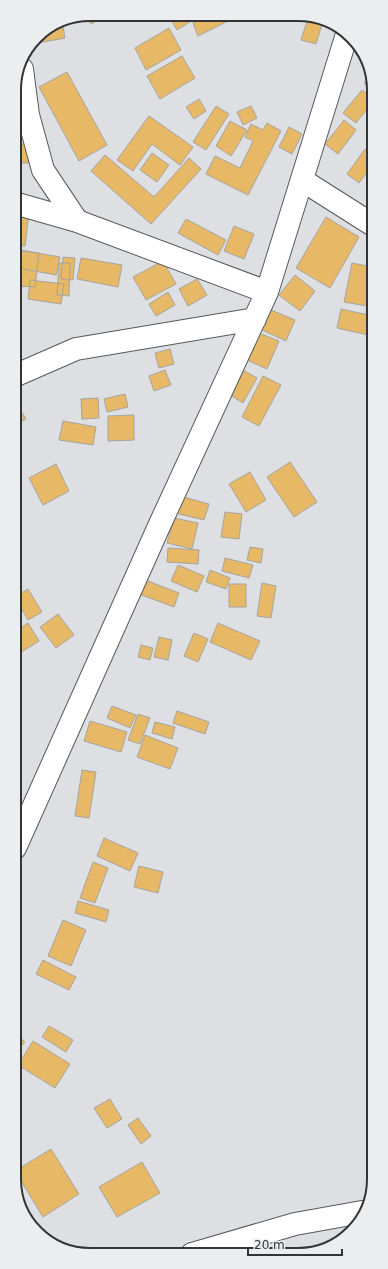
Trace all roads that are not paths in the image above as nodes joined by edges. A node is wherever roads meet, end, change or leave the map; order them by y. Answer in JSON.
{"nodes":[{"id":1,"x":345,"y":40,"type":"edge"},
{"id":2,"x":23,"y":75,"type":"edge"},
{"id":3,"x":302,"y":180,"type":"junction"},
{"id":4,"x":21,"y":205,"type":"edge"},
{"id":5,"x":77,"y":221,"type":"junction"},
{"id":6,"x":367,"y":221,"type":"edge"},
{"id":7,"x":267,"y":292,"type":"junction"},
{"id":8,"x":254,"y":319,"type":"junction"},
{"id":9,"x":21,"y":373,"type":"edge"},
{"id":10,"x":21,"y":835,"type":"edge"},
{"id":11,"x":357,"y":1213,"type":"edge"},
{"id":12,"x":213,"y":1248,"type":"edge"}],
"edges":[{"from":1,"to":3,"type":"street"},
{"from":2,"to":5,"type":"street"},
{"from":3,"to":6,"type":"street"},
{"from":3,"to":7,"type":"street"},
{"from":4,"to":5,"type":"street"},
{"from":5,"to":7,"type":"street"},
{"from":7,"to":8,"type":"street"},
{"from":8,"to":9,"type":"street"},
{"from":8,"to":10,"type":"street"},
{"from":11,"to":12,"type":"street"}]}
